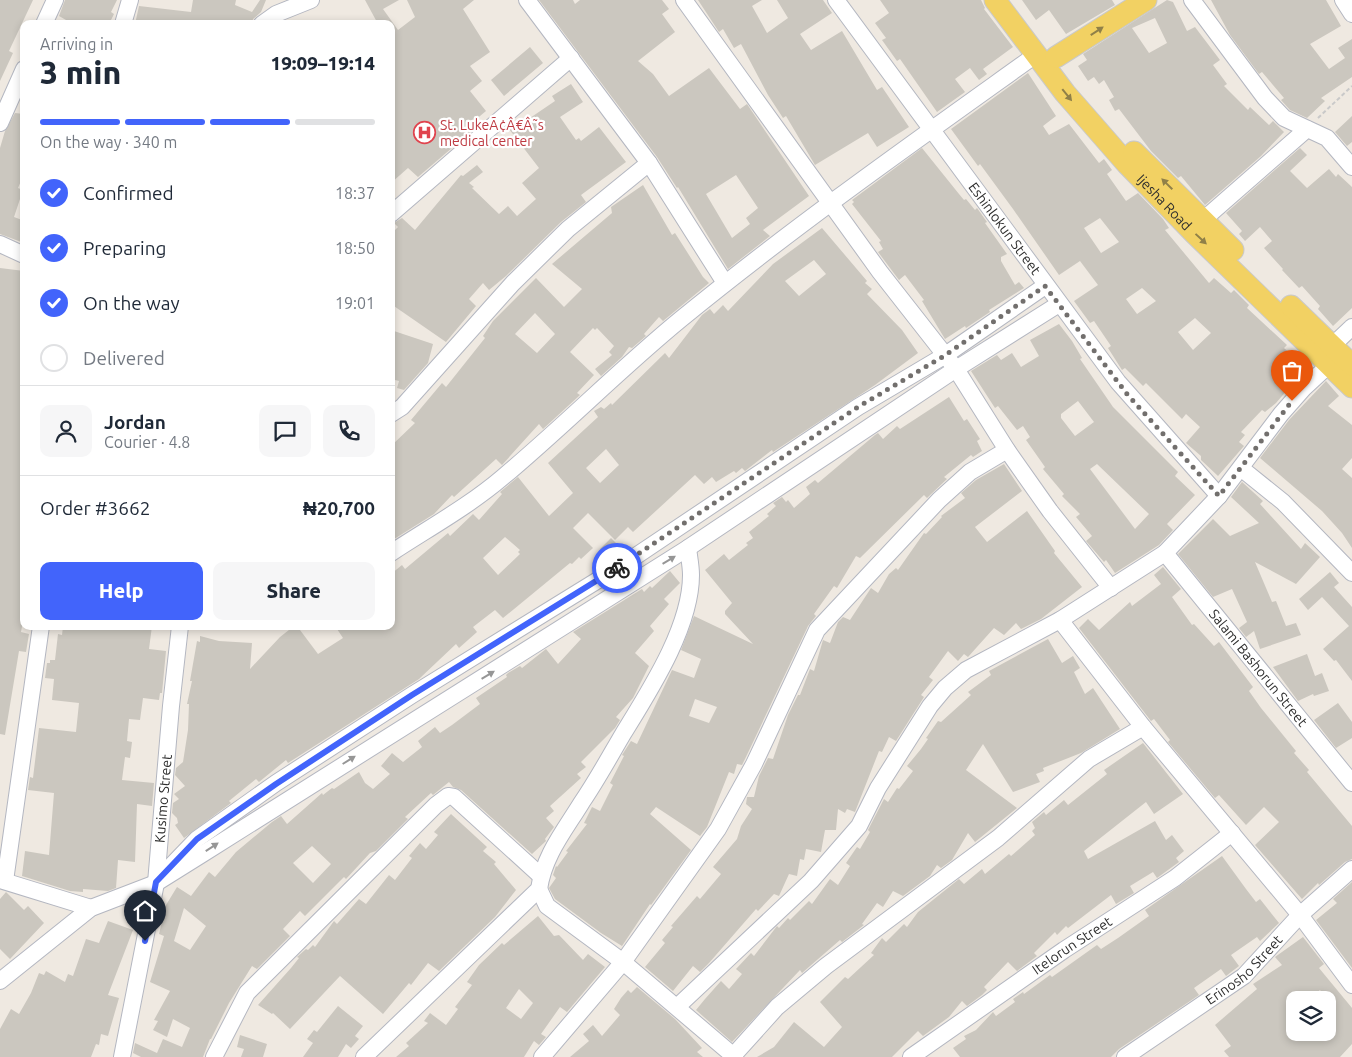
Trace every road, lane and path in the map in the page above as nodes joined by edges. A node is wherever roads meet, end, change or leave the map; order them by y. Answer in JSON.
{"nodes":[{"id":1,"x":55,"y":0,"type":"edge"},
{"id":2,"x":130,"y":0,"type":"edge"},
{"id":3,"x":311,"y":0,"type":"edge"},
{"id":4,"x":527,"y":0,"type":"edge"},
{"id":5,"x":684,"y":0,"type":"edge"},
{"id":6,"x":836,"y":0,"type":"edge"},
{"id":7,"x":995,"y":0,"type":"edge"},
{"id":8,"x":1014,"y":0,"type":"edge"},
{"id":9,"x":1146,"y":0,"type":"edge"},
{"id":10,"x":1192,"y":0,"type":"edge"},
{"id":11,"x":1343,"y":0,"type":"edge"},
{"id":12,"x":1352,"y":14,"type":"edge"},
{"id":13,"x":46,"y":20,"type":"edge"},
{"id":14,"x":124,"y":20,"type":"edge"},
{"id":15,"x":268,"y":20,"type":"edge"},
{"id":16,"x":1046,"y":56,"type":"junction"},
{"id":17,"x":571,"y":58,"type":"junction"},
{"id":18,"x":20,"y":79,"type":"edge"},
{"id":19,"x":1352,"y":86,"type":"edge"},
{"id":20,"x":0,"y":123,"type":"edge"},
{"id":21,"x":932,"y":129,"type":"junction"},
{"id":22,"x":1307,"y":129,"type":"junction"},
{"id":23,"x":649,"y":163,"type":"junction"},
{"id":24,"x":1352,"y":167,"type":"edge"},
{"id":25,"x":829,"y":203,"type":"junction"},
{"id":26,"x":395,"y":211,"type":"edge"},
{"id":27,"x":1203,"y":220,"type":"junction"},
{"id":28,"x":0,"y":244,"type":"edge"},
{"id":29,"x":20,"y":252,"type":"edge"},
{"id":30,"x":725,"y":283,"type":"junction"},
{"id":31,"x":1045,"y":286,"type":"junction"},
{"id":32,"x":1059,"y":304,"type":"junction"},
{"id":33,"x":1352,"y":327,"type":"edge"},
{"id":34,"x":1331,"y":355,"type":"junction"},
{"id":35,"x":944,"y":356,"type":"junction"},
{"id":36,"x":1352,"y":365,"type":"edge"},
{"id":37,"x":956,"y":369,"type":"junction"},
{"id":38,"x":1352,"y":387,"type":"edge"},
{"id":39,"x":395,"y":411,"type":"edge"},
{"id":40,"x":1007,"y":450,"type":"junction"},
{"id":41,"x":1242,"y":469,"type":"junction"},
{"id":42,"x":760,"y":474,"type":"junction"},
{"id":43,"x":771,"y":492,"type":"junction"},
{"id":44,"x":1219,"y":496,"type":"junction"},
{"id":45,"x":688,"y":548,"type":"junction"},
{"id":46,"x":395,"y":550,"type":"edge"},
{"id":47,"x":1165,"y":553,"type":"junction"},
{"id":48,"x":1352,"y":573,"type":"edge"},
{"id":49,"x":1111,"y":588,"type":"junction"},
{"id":50,"x":1060,"y":620,"type":"junction"},
{"id":51,"x":40,"y":630,"type":"edge"},
{"id":52,"x":180,"y":630,"type":"edge"},
{"id":53,"x":1143,"y":727,"type":"junction"},
{"id":54,"x":1352,"y":783,"type":"edge"},
{"id":55,"x":1232,"y":833,"type":"junction"},
{"id":56,"x":1352,"y":869,"type":"edge"},
{"id":57,"x":3,"y":880,"type":"edge"},
{"id":58,"x":156,"y":882,"type":"junction"},
{"id":59,"x":540,"y":883,"type":"junction"},
{"id":60,"x":91,"y":908,"type":"junction"},
{"id":61,"x":1300,"y":915,"type":"junction"},
{"id":62,"x":624,"y":962,"type":"junction"},
{"id":63,"x":0,"y":981,"type":"edge"},
{"id":64,"x":1352,"y":986,"type":"edge"},
{"id":65,"x":678,"y":1006,"type":"junction"},
{"id":66,"x":734,"y":1056,"type":"edge"},
{"id":67,"x":122,"y":1057,"type":"edge"},
{"id":68,"x":214,"y":1057,"type":"edge"},
{"id":69,"x":364,"y":1057,"type":"edge"},
{"id":70,"x":542,"y":1057,"type":"edge"},
{"id":71,"x":911,"y":1057,"type":"edge"},
{"id":72,"x":1125,"y":1057,"type":"edge"}],
"edges":[{"from":1,"to":13,"type":"street"},
{"from":2,"to":14,"type":"street"},
{"from":3,"to":15,"type":"street"},
{"from":4,"to":17,"type":"street"},
{"from":5,"to":25,"type":"street"},
{"from":6,"to":21,"type":"street","name":"Eshinlokun Street"},
{"from":7,"to":16,"type":"main road","name":"Ijesha Road"},
{"from":8,"to":16,"type":"main road","name":"Ijesha Road"},
{"from":16,"to":9,"type":"main road","one_way":true},
{"from":10,"to":22,"type":"street"},
{"from":11,"to":12,"type":"street"},
{"from":16,"to":21,"type":"street"},
{"from":27,"to":16,"type":"main road","name":"Ijesha Road","one_way":true},
{"from":16,"to":34,"type":"main road","name":"Ijesha Road","one_way":true},
{"from":17,"to":23,"type":"street"},
{"from":17,"to":26,"type":"street"},
{"from":18,"to":20,"type":"street"},
{"from":19,"to":22,"type":"path"},
{"from":21,"to":25,"type":"street"},
{"from":21,"to":31,"type":"street","name":"Eshinlokun Street"},
{"from":22,"to":24,"type":"street"},
{"from":22,"to":27,"type":"street"},
{"from":23,"to":30,"type":"street"},
{"from":23,"to":39,"type":"street"},
{"from":25,"to":30,"type":"street"},
{"from":25,"to":35,"type":"street"},
{"from":27,"to":34,"type":"main road","name":"Ijesha Road"},
{"from":28,"to":29,"type":"street"},
{"from":30,"to":46,"type":"street"},
{"from":31,"to":32,"type":"street","name":"Eshinlokun Street"},
{"from":31,"to":35,"type":"street"},
{"from":32,"to":37,"type":"street"},
{"from":32,"to":44,"type":"street","name":"Eshinlokun Street"},
{"from":33,"to":34,"type":"street"},
{"from":34,"to":36,"type":"main road","name":"Ijesha Road"},
{"from":34,"to":38,"type":"main road","name":"Ijesha Road"},
{"from":34,"to":41,"type":"street"},
{"from":35,"to":37,"type":"street"},
{"from":35,"to":42,"type":"street"},
{"from":37,"to":40,"type":"street"},
{"from":37,"to":43,"type":"street"},
{"from":40,"to":49,"type":"street"},
{"from":40,"to":62,"type":"street"},
{"from":41,"to":44,"type":"street"},
{"from":41,"to":48,"type":"street"},
{"from":42,"to":43,"type":"street"},
{"from":42,"to":58,"type":"street"},
{"from":43,"to":45,"type":"street"},
{"from":44,"to":47,"type":"street"},
{"from":58,"to":45,"type":"street","one_way":true},
{"from":45,"to":59,"type":"street"},
{"from":47,"to":49,"type":"street"},
{"from":47,"to":54,"type":"street","name":"Salami Bashorun Street"},
{"from":49,"to":50,"type":"street"},
{"from":50,"to":53,"type":"street"},
{"from":50,"to":65,"type":"street"},
{"from":51,"to":57,"type":"street"},
{"from":52,"to":58,"type":"street","name":"Kusimo Street"},
{"from":53,"to":55,"type":"street"},
{"from":53,"to":66,"type":"street"},
{"from":55,"to":61,"type":"street"},
{"from":55,"to":71,"type":"street","name":"Itelorun Street"},
{"from":56,"to":61,"type":"street","name":"Erinosho Street"},
{"from":57,"to":60,"type":"street"},
{"from":58,"to":60,"type":"street"},
{"from":58,"to":67,"type":"street","name":"Kusimo Street"},
{"from":59,"to":62,"type":"street"},
{"from":59,"to":68,"type":"street"},
{"from":59,"to":69,"type":"street"},
{"from":60,"to":63,"type":"street"},
{"from":61,"to":64,"type":"street"},
{"from":61,"to":72,"type":"street","name":"Erinosho Street"},
{"from":62,"to":65,"type":"street"},
{"from":62,"to":70,"type":"street"},
{"from":65,"to":66,"type":"street"}]}
